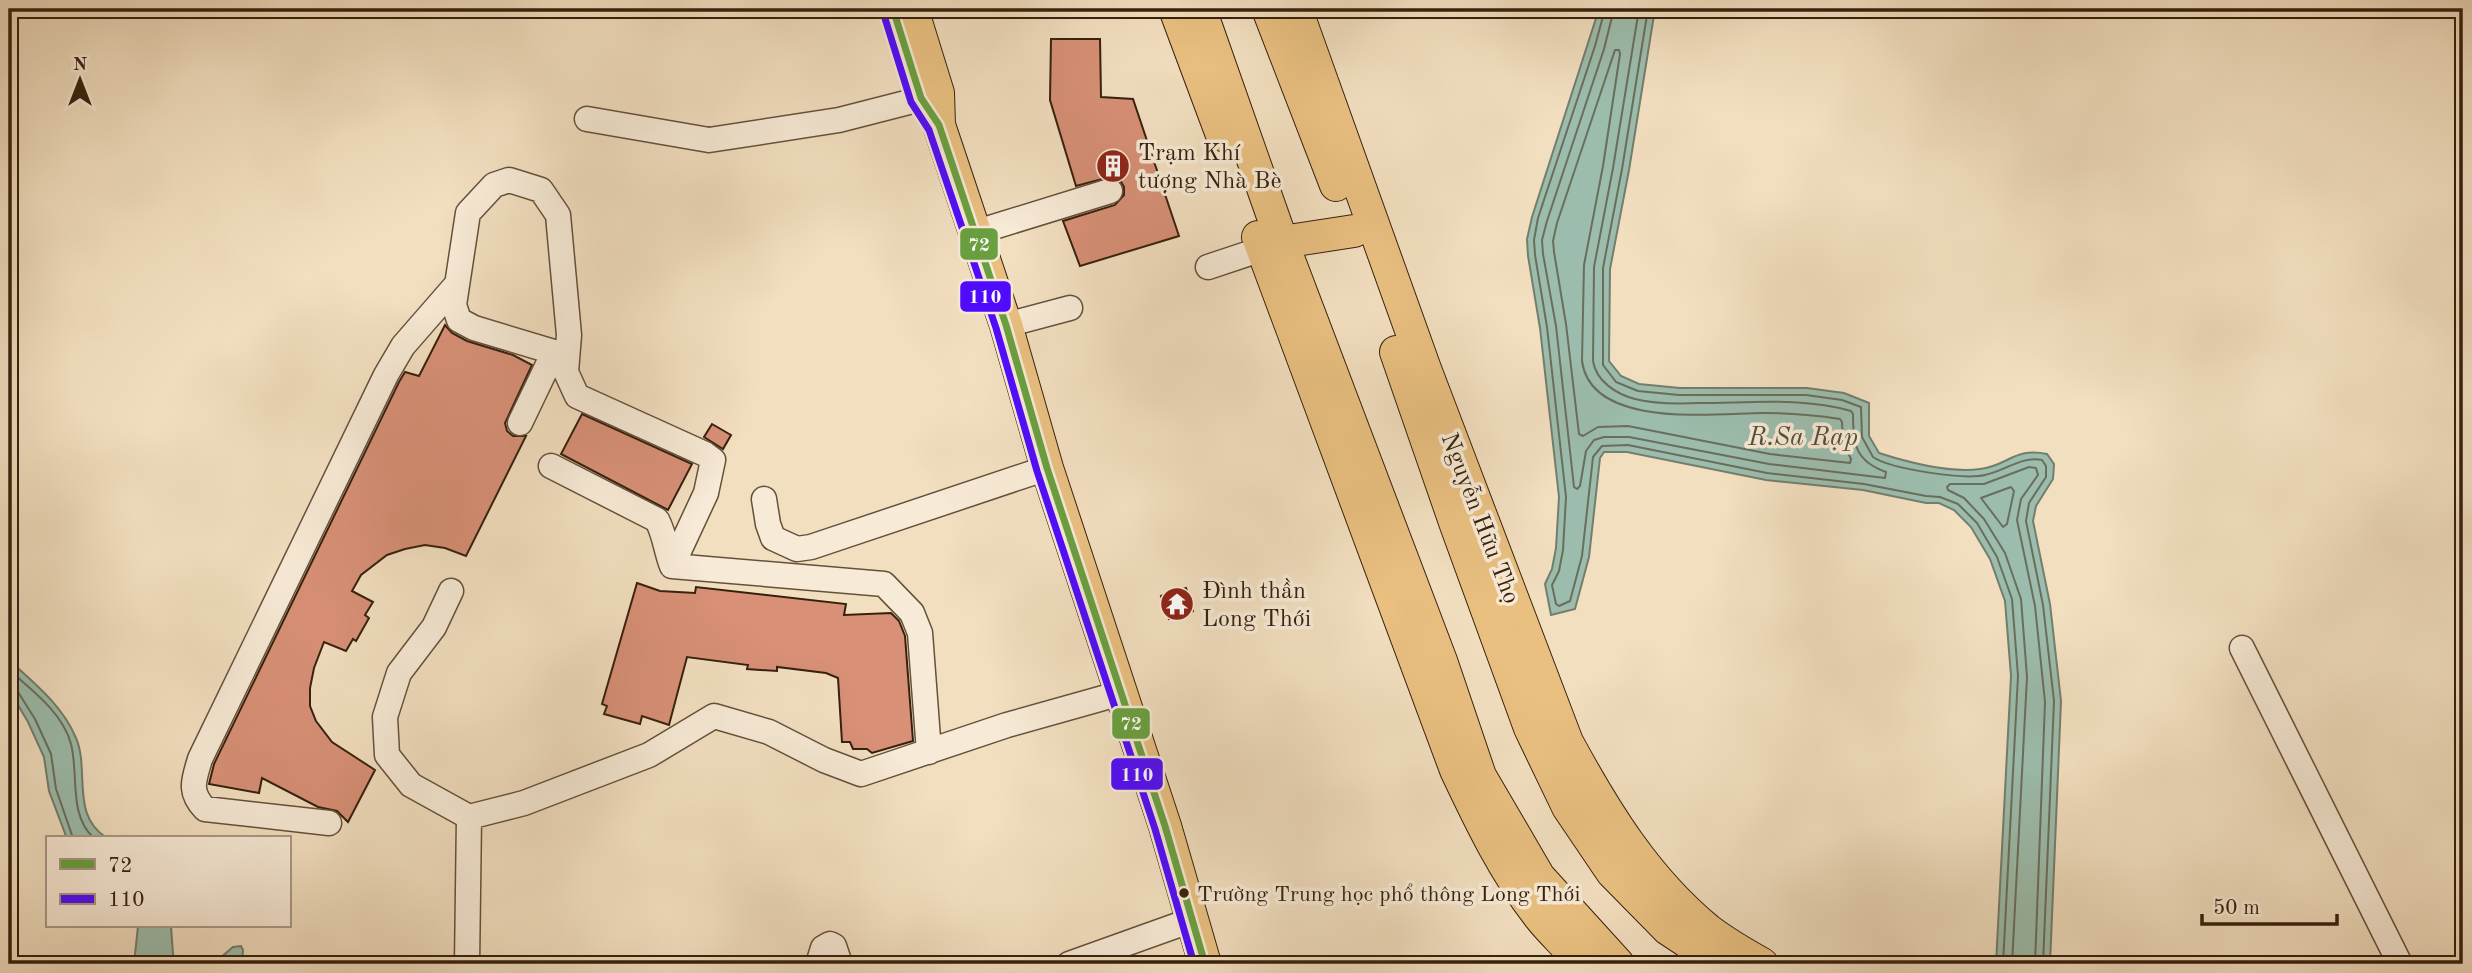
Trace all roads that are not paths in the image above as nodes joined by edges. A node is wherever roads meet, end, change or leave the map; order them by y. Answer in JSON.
{"nodes":[{"id":1,"x":893,"y":9,"type":"edge"},
{"id":2,"x":912,"y":9,"type":"edge"},
{"id":3,"x":1175,"y":9,"type":"edge"},
{"id":4,"x":1200,"y":9,"type":"edge"},
{"id":5,"x":1268,"y":9,"type":"edge"},
{"id":6,"x":1296,"y":9,"type":"edge"},
{"id":7,"x":921,"y":99,"type":"junction"},
{"id":8,"x":587,"y":119,"type":"dead end"},
{"id":9,"x":939,"y":125,"type":"junction"},
{"id":10,"x":1110,"y":191,"type":"dead end"},
{"id":11,"x":1354,"y":231,"type":"junction"},
{"id":12,"x":974,"y":233,"type":"junction"},
{"id":13,"x":1272,"y":245,"type":"junction"},
{"id":14,"x":1208,"y":267,"type":"dead end"},
{"id":15,"x":457,"y":284,"type":"junction"},
{"id":16,"x":1069,"y":308,"type":"dead end"},
{"id":17,"x":1006,"y":325,"type":"junction"},
{"id":18,"x":561,"y":354,"type":"junction"},
{"id":19,"x":1313,"y":355,"type":"junction"},
{"id":20,"x":520,"y":423,"type":"dead end"},
{"id":21,"x":551,"y":466,"type":"dead end"},
{"id":22,"x":1047,"y":468,"type":"junction"},
{"id":23,"x":764,"y":499,"type":"dead end"},
{"id":24,"x":1468,"y":522,"type":"junction"},
{"id":25,"x":672,"y":566,"type":"junction"},
{"id":26,"x":450,"y":591,"type":"dead end"},
{"id":27,"x":2242,"y":648,"type":"dead end"},
{"id":28,"x":1121,"y":692,"type":"junction"},
{"id":29,"x":929,"y":752,"type":"junction"},
{"id":30,"x":470,"y":817,"type":"junction"},
{"id":31,"x":329,"y":823,"type":"dead end"},
{"id":32,"x":1192,"y":920,"type":"junction"},
{"id":33,"x":467,"y":964,"type":"edge"},
{"id":34,"x":818,"y":964,"type":"edge"},
{"id":35,"x":840,"y":964,"type":"edge"},
{"id":36,"x":1069,"y":964,"type":"edge"},
{"id":37,"x":1205,"y":964,"type":"edge"},
{"id":38,"x":1582,"y":964,"type":"edge"},
{"id":39,"x":1618,"y":964,"type":"edge"},
{"id":40,"x":1721,"y":964,"type":"edge"},
{"id":41,"x":1762,"y":964,"type":"edge"},
{"id":42,"x":2400,"y":964,"type":"edge"}],
"edges":[{"from":1,"to":7,"type":"main road"},
{"from":2,"to":9,"type":"main road"},
{"from":3,"to":13,"type":"main road"},
{"from":4,"to":13,"type":"main road"},
{"from":5,"to":11,"type":"main road","name":"Nguyễn Hữu Thọ"},
{"from":6,"to":24,"type":"main road","name":"Nguyễn Hữu Thọ"},
{"from":7,"to":8,"type":"street"},
{"from":7,"to":9,"type":"main road"},
{"from":9,"to":12,"type":"main road"},
{"from":10,"to":12,"type":"street"},
{"from":11,"to":13,"type":"main road"},
{"from":11,"to":24,"type":"main road","name":"Nguyễn Hữu Thọ"},
{"from":12,"to":17,"type":"main road"},
{"from":13,"to":14,"type":"street"},
{"from":13,"to":19,"type":"main road"},
{"from":15,"to":18,"type":"street"},
{"from":15,"to":18,"type":"street"},
{"from":15,"to":31,"type":"street"},
{"from":16,"to":17,"type":"street"},
{"from":17,"to":22,"type":"main road"},
{"from":18,"to":20,"type":"street"},
{"from":18,"to":25,"type":"street"},
{"from":19,"to":38,"type":"main road"},
{"from":19,"to":39,"type":"main road"},
{"from":21,"to":25,"type":"street"},
{"from":22,"to":23,"type":"street"},
{"from":22,"to":28,"type":"main road"},
{"from":24,"to":40,"type":"main road","name":"Nguyễn Hữu Thọ"},
{"from":24,"to":41,"type":"main road","name":"Nguyễn Hữu Thọ"},
{"from":25,"to":29,"type":"street"},
{"from":26,"to":30,"type":"street"},
{"from":27,"to":42,"type":"street"},
{"from":28,"to":29,"type":"street"},
{"from":28,"to":32,"type":"main road"},
{"from":29,"to":30,"type":"street"},
{"from":30,"to":33,"type":"street"},
{"from":32,"to":36,"type":"street"},
{"from":32,"to":37,"type":"main road"},
{"from":34,"to":35,"type":"street"}]}
